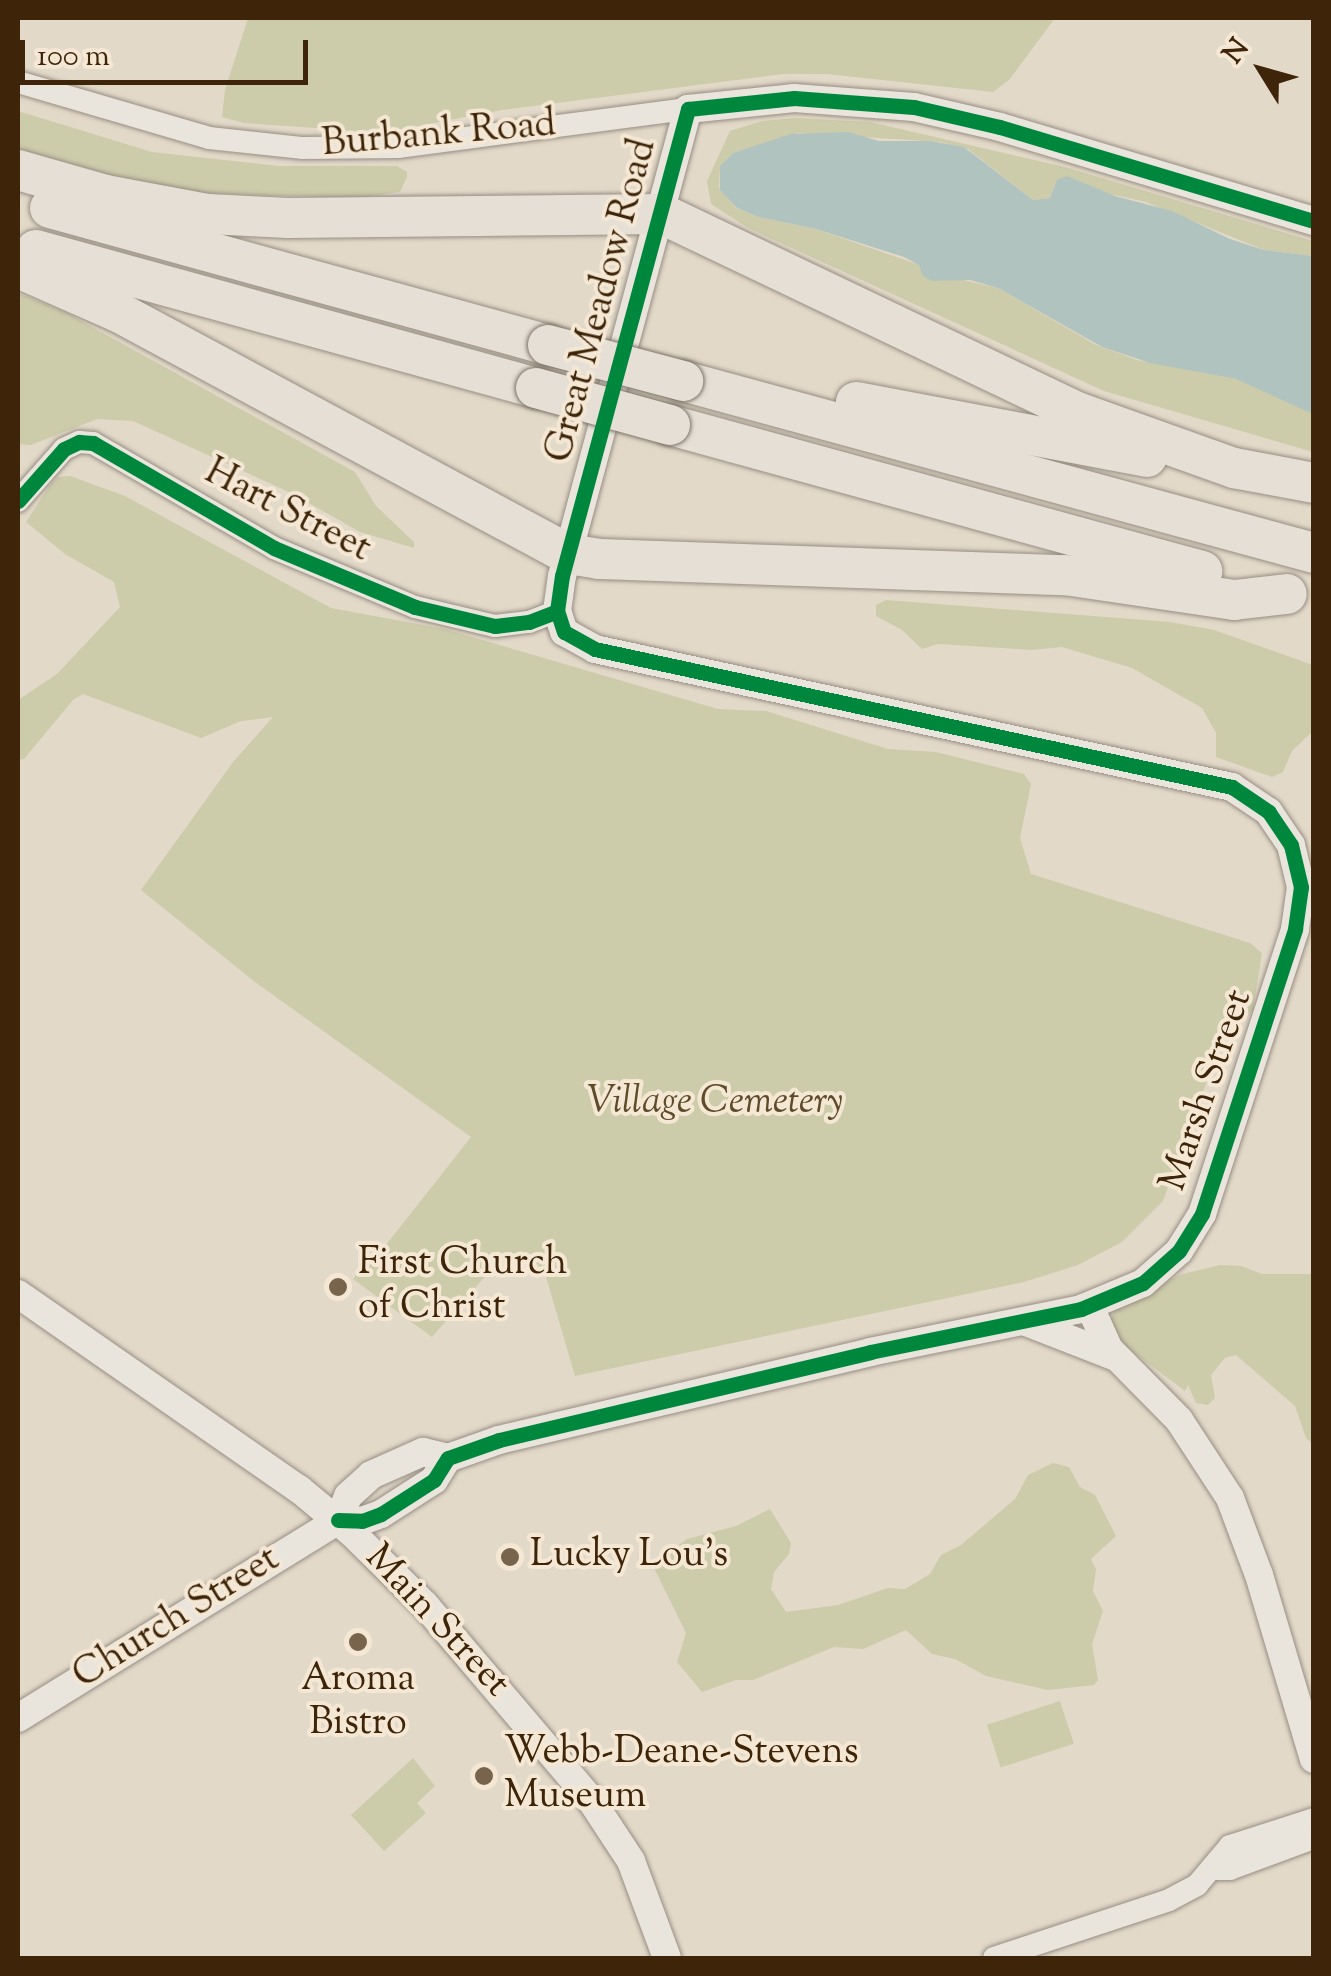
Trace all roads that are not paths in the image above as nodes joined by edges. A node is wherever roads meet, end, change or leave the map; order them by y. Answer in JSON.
{"nodes":[{"id":1,"x":18,"y":82,"type":"edge"},
{"id":2,"x":688,"y":109,"type":"junction"},
{"id":3,"x":18,"y":170,"type":"edge"},
{"id":4,"x":18,"y":198,"type":"edge"},
{"id":5,"x":662,"y":214,"type":"junction"},
{"id":6,"x":1314,"y":221,"type":"edge"},
{"id":7,"x":18,"y":244,"type":"edge"},
{"id":8,"x":18,"y":268,"type":"edge"},
{"id":9,"x":745,"y":398,"type":"junction"},
{"id":10,"x":1234,"y":468,"type":"junction"},
{"id":11,"x":1314,"y":484,"type":"edge"},
{"id":12,"x":18,"y":501,"type":"edge"},
{"id":13,"x":1314,"y":553,"type":"edge"},
{"id":14,"x":568,"y":554,"type":"junction"},
{"id":15,"x":1300,"y":598,"type":"edge"},
{"id":16,"x":557,"y":611,"type":"junction"},
{"id":17,"x":18,"y":1294,"type":"edge"},
{"id":18,"x":1090,"y":1306,"type":"junction"},
{"id":19,"x":1025,"y":1321,"type":"junction"},
{"id":20,"x":1121,"y":1361,"type":"junction"},
{"id":21,"x":448,"y":1458,"type":"junction"},
{"id":22,"x":338,"y":1520,"type":"junction"},
{"id":23,"x":18,"y":1718,"type":"edge"},
{"id":24,"x":1314,"y":1759,"type":"edge"},
{"id":25,"x":1314,"y":1820,"type":"edge"},
{"id":26,"x":1314,"y":1838,"type":"edge"},
{"id":27,"x":1214,"y":1869,"type":"junction"},
{"id":28,"x":667,"y":1958,"type":"edge"},
{"id":29,"x":994,"y":1958,"type":"edge"}],
"edges":[{"from":1,"to":2,"type":"street","name":"Burbank Road"},
{"from":2,"to":5,"type":"street","name":"Great Meadow Road"},
{"from":2,"to":6,"type":"street","name":"Great Meadow Road"},
{"from":3,"to":5,"type":"highway"},
{"from":4,"to":9,"type":"highway","bridge":true},
{"from":5,"to":10,"type":"highway"},
{"from":5,"to":14,"type":"street","name":"Great Meadow Road"},
{"from":7,"to":15,"type":"highway","bridge":true},
{"from":8,"to":14,"type":"highway"},
{"from":9,"to":10,"type":"highway"},
{"from":9,"to":13,"type":"highway"},
{"from":10,"to":11,"type":"highway"},
{"from":12,"to":16,"type":"street","name":"Hart Street"},
{"from":14,"to":15,"type":"highway"},
{"from":14,"to":16,"type":"street","name":"Great Meadow Road"},
{"from":16,"to":18,"type":"street","name":"Marsh Street"},
{"from":17,"to":22,"type":"street","name":"Main Street"},
{"from":18,"to":19,"type":"street","name":"Marsh Street"},
{"from":18,"to":20,"type":"street"},
{"from":19,"to":20,"type":"street"},
{"from":19,"to":21,"type":"street","name":"Marsh Street"},
{"from":20,"to":24,"type":"street"},
{"from":21,"to":22,"type":"street","name":"Marsh Street"},
{"from":21,"to":22,"type":"street","name":"Marsh Street"},
{"from":22,"to":23,"type":"street","name":"Church Street"},
{"from":22,"to":28,"type":"street","name":"Main Street"},
{"from":25,"to":27,"type":"street"},
{"from":26,"to":27,"type":"street"},
{"from":27,"to":29,"type":"street"}]}
